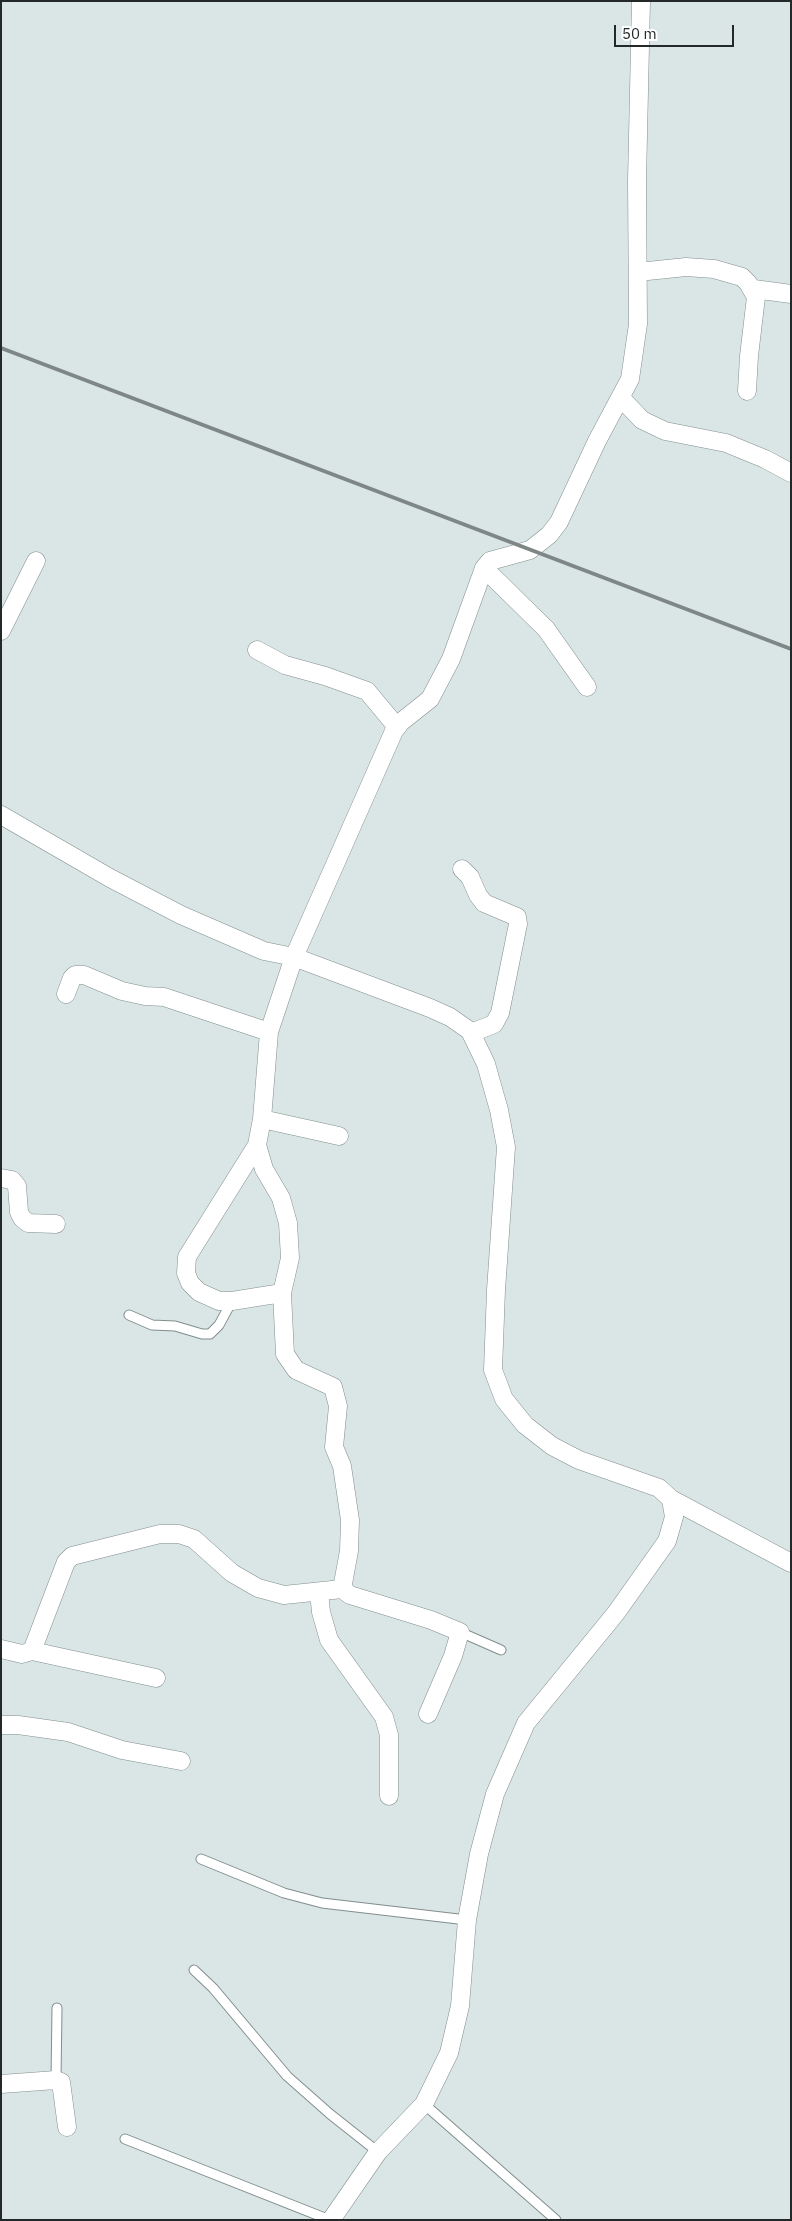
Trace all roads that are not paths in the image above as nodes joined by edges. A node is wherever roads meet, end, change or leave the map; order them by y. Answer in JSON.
{"nodes":[{"id":1,"x":641,"y":1,"type":"edge"},
{"id":2,"x":638,"y":272,"type":"junction"},
{"id":3,"x":754,"y":289,"type":"junction"},
{"id":4,"x":791,"y":294,"type":"edge"},
{"id":5,"x":747,"y":391,"type":"dead end"},
{"id":6,"x":621,"y":398,"type":"junction"},
{"id":7,"x":791,"y":473,"type":"edge"},
{"id":8,"x":36,"y":561,"type":"dead end"},
{"id":9,"x":484,"y":568,"type":"junction"},
{"id":10,"x":1,"y":631,"type":"edge"},
{"id":11,"x":257,"y":650,"type":"dead end"},
{"id":12,"x":587,"y":688,"type":"dead end"},
{"id":13,"x":397,"y":727,"type":"junction"},
{"id":14,"x":1,"y":815,"type":"edge"},
{"id":15,"x":462,"y":869,"type":"dead end"},
{"id":16,"x":294,"y":957,"type":"junction"},
{"id":17,"x":66,"y":994,"type":"dead end"},
{"id":18,"x":269,"y":1032,"type":"junction"},
{"id":19,"x":471,"y":1033,"type":"junction"},
{"id":20,"x":262,"y":1118,"type":"junction"},
{"id":21,"x":339,"y":1136,"type":"dead end"},
{"id":22,"x":257,"y":1145,"type":"junction"},
{"id":23,"x":1,"y":1178,"type":"edge"},
{"id":24,"x":56,"y":1224,"type":"dead end"},
{"id":25,"x":282,"y":1293,"type":"junction"},
{"id":26,"x":232,"y":1301,"type":"junction"},
{"id":27,"x":129,"y":1315,"type":"dead end"},
{"id":28,"x":671,"y":1500,"type":"junction"},
{"id":29,"x":791,"y":1563,"type":"edge"},
{"id":30,"x":342,"y":1589,"type":"junction"},
{"id":31,"x":319,"y":1592,"type":"junction"},
{"id":32,"x":460,"y":1632,"type":"junction"},
{"id":33,"x":1,"y":1649,"type":"edge"},
{"id":34,"x":501,"y":1650,"type":"dead end"},
{"id":35,"x":32,"y":1651,"type":"junction"},
{"id":36,"x":156,"y":1678,"type":"dead end"},
{"id":37,"x":428,"y":1714,"type":"dead end"},
{"id":38,"x":1,"y":1725,"type":"edge"},
{"id":39,"x":181,"y":1761,"type":"dead end"},
{"id":40,"x":390,"y":1796,"type":"dead end"},
{"id":41,"x":201,"y":1859,"type":"dead end"},
{"id":42,"x":468,"y":1920,"type":"junction"},
{"id":43,"x":194,"y":1970,"type":"dead end"},
{"id":44,"x":57,"y":2008,"type":"dead end"},
{"id":45,"x":56,"y":2080,"type":"junction"},
{"id":46,"x":1,"y":2084,"type":"edge"},
{"id":47,"x":424,"y":2104,"type":"junction"},
{"id":48,"x":67,"y":2128,"type":"dead end"},
{"id":49,"x":125,"y":2139,"type":"dead end"},
{"id":50,"x":378,"y":2152,"type":"junction"},
{"id":51,"x":331,"y":2220,"type":"edge"},
{"id":52,"x":556,"y":2220,"type":"edge"}],
"edges":[{"from":1,"to":2,"type":"street"},
{"from":2,"to":3,"type":"street"},
{"from":2,"to":6,"type":"street"},
{"from":3,"to":4,"type":"street"},
{"from":3,"to":5,"type":"street"},
{"from":6,"to":7,"type":"street"},
{"from":6,"to":9,"type":"street"},
{"from":8,"to":10,"type":"street"},
{"from":9,"to":12,"type":"street"},
{"from":9,"to":13,"type":"street"},
{"from":11,"to":13,"type":"street"},
{"from":13,"to":16,"type":"street"},
{"from":14,"to":16,"type":"street"},
{"from":15,"to":19,"type":"street"},
{"from":16,"to":18,"type":"street"},
{"from":16,"to":19,"type":"street"},
{"from":17,"to":18,"type":"street"},
{"from":18,"to":20,"type":"street"},
{"from":19,"to":28,"type":"street"},
{"from":20,"to":21,"type":"street"},
{"from":20,"to":22,"type":"street"},
{"from":22,"to":25,"type":"street"},
{"from":22,"to":26,"type":"street"},
{"from":23,"to":24,"type":"street"},
{"from":25,"to":26,"type":"street"},
{"from":25,"to":30,"type":"street"},
{"from":26,"to":27,"type":"lane"},
{"from":28,"to":29,"type":"street"},
{"from":28,"to":42,"type":"street"},
{"from":30,"to":31,"type":"street"},
{"from":30,"to":32,"type":"street"},
{"from":31,"to":35,"type":"street"},
{"from":31,"to":40,"type":"street"},
{"from":32,"to":34,"type":"lane"},
{"from":32,"to":37,"type":"street"},
{"from":33,"to":35,"type":"street"},
{"from":35,"to":36,"type":"street"},
{"from":38,"to":39,"type":"street"},
{"from":41,"to":42,"type":"lane"},
{"from":42,"to":47,"type":"street"},
{"from":43,"to":50,"type":"lane"},
{"from":44,"to":45,"type":"lane"},
{"from":45,"to":46,"type":"street"},
{"from":45,"to":48,"type":"street"},
{"from":47,"to":50,"type":"street"},
{"from":47,"to":52,"type":"lane"},
{"from":49,"to":51,"type":"lane"},
{"from":50,"to":51,"type":"street"}]}
